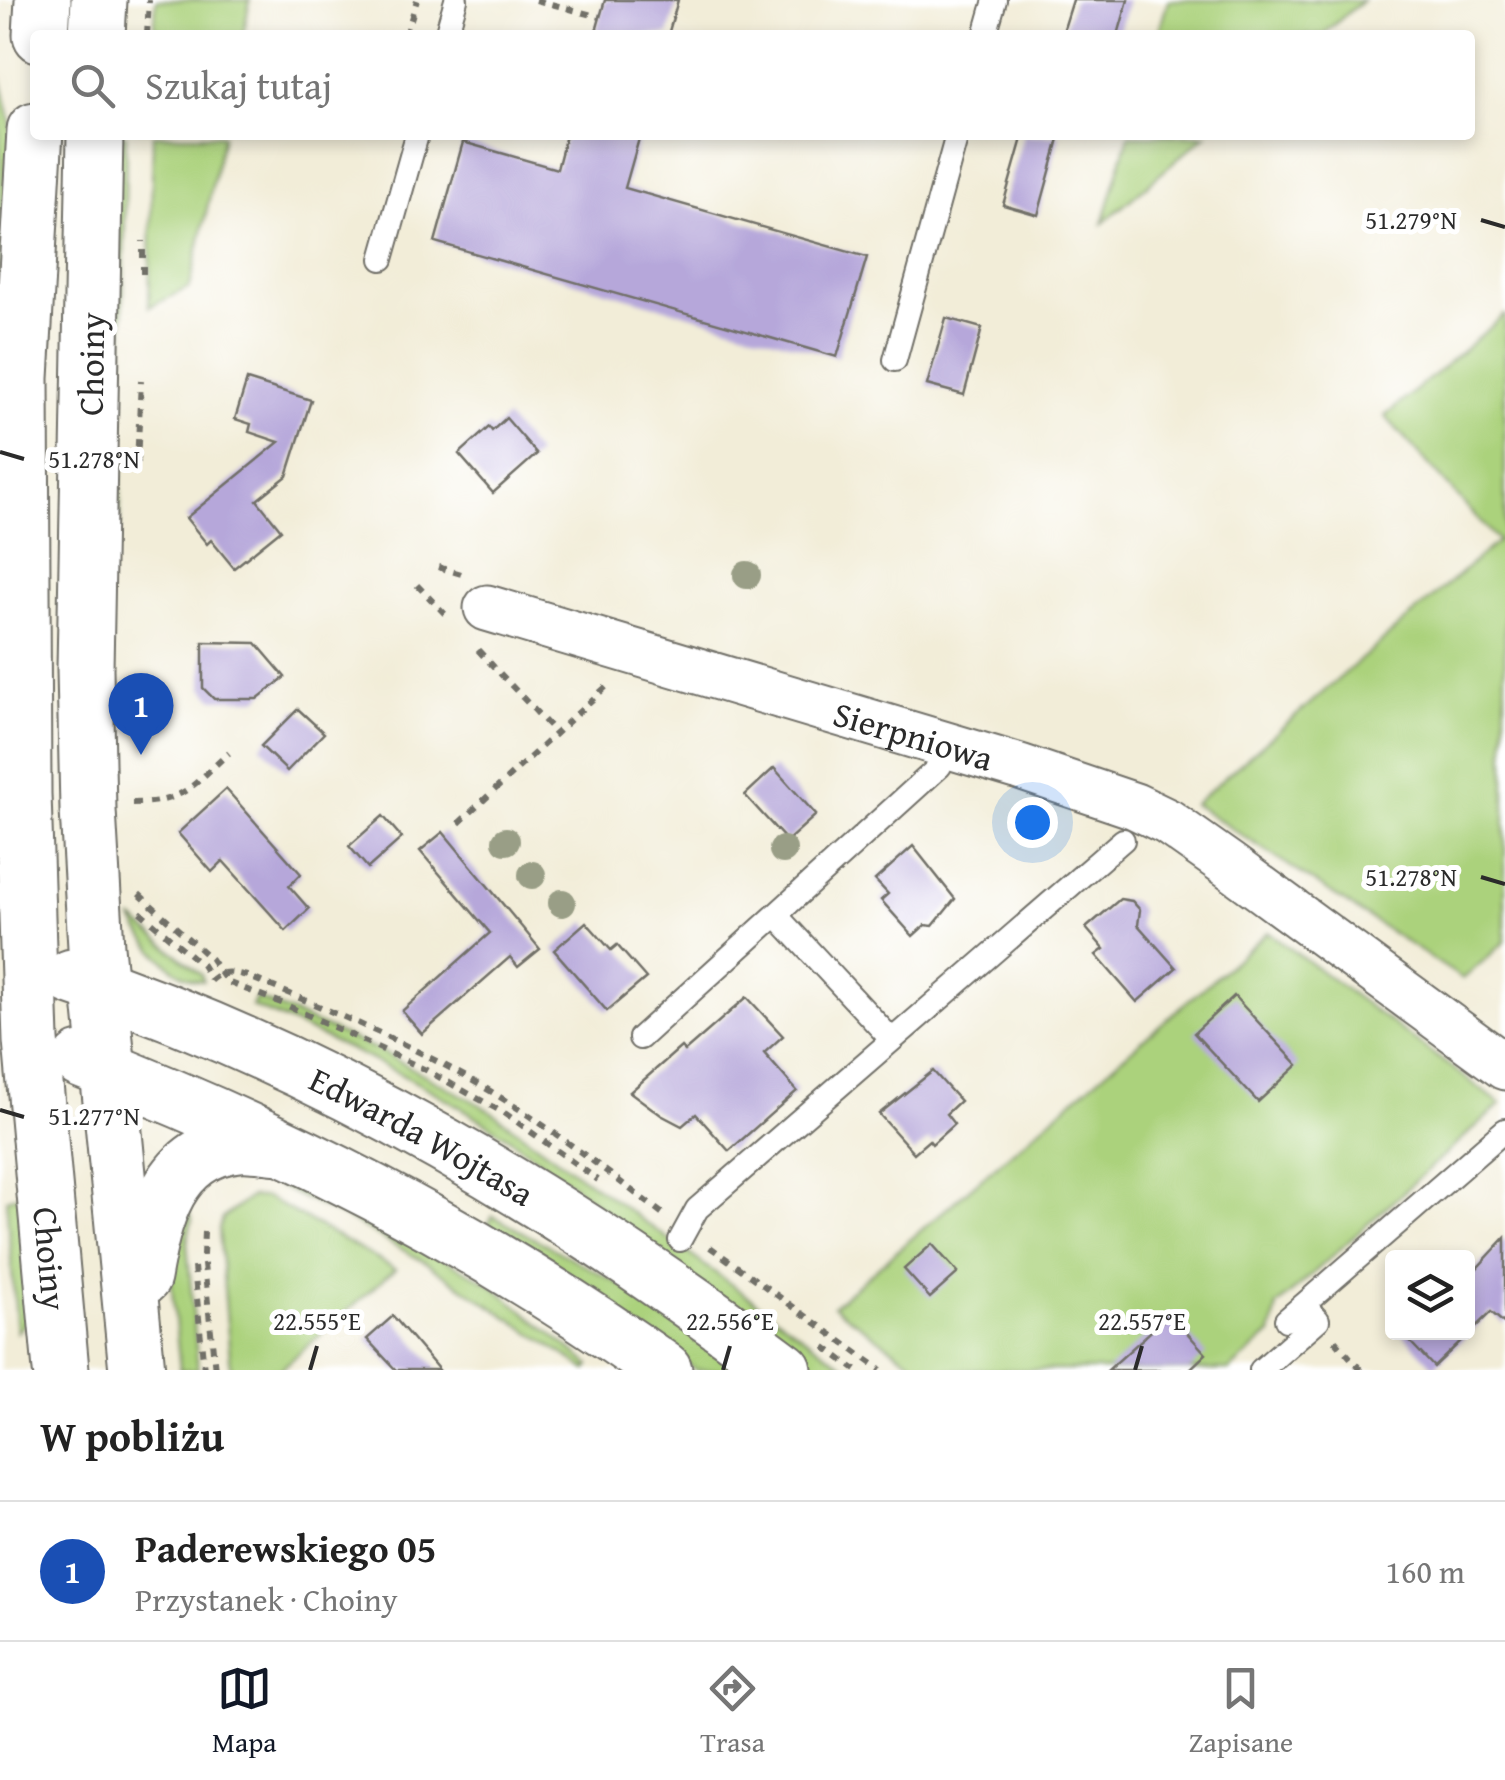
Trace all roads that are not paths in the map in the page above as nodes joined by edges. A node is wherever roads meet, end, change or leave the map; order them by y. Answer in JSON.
{"nodes":[{"id":1,"x":44,"y":0,"type":"edge"},
{"id":2,"x":98,"y":0,"type":"edge"},
{"id":3,"x":456,"y":0,"type":"edge"},
{"id":4,"x":995,"y":0,"type":"edge"},
{"id":5,"x":41,"y":30,"type":"edge"},
{"id":6,"x":97,"y":30,"type":"edge"},
{"id":7,"x":447,"y":30,"type":"edge"},
{"id":8,"x":986,"y":30,"type":"edge"},
{"id":9,"x":34,"y":140,"type":"edge"},
{"id":10,"x":95,"y":140,"type":"edge"},
{"id":11,"x":416,"y":140,"type":"edge"},
{"id":12,"x":956,"y":140,"type":"edge"},
{"id":13,"x":382,"y":259,"type":"dead end"},
{"id":14,"x":895,"y":360,"type":"dead end"},
{"id":15,"x":470,"y":625,"type":"road end"},
{"id":16,"x":948,"y":745,"type":"junction"},
{"id":17,"x":12,"y":812,"type":"edge"},
{"id":18,"x":1123,"y":840,"type":"dead end"},
{"id":19,"x":776,"y":916,"type":"junction"},
{"id":20,"x":14,"y":958,"type":"edge"},
{"id":21,"x":100,"y":986,"type":"junction"},
{"id":22,"x":16,"y":1035,"type":"edge"},
{"id":23,"x":640,"y":1038,"type":"dead end"},
{"id":24,"x":891,"y":1039,"type":"junction"},
{"id":25,"x":1505,"y":1068,"type":"edge"},
{"id":26,"x":108,"y":1070,"type":"junction"},
{"id":27,"x":0,"y":1091,"type":"edge"},
{"id":28,"x":1505,"y":1130,"type":"edge"},
{"id":29,"x":39,"y":1147,"type":"junction"},
{"id":30,"x":288,"y":1148,"type":"junction"},
{"id":31,"x":682,"y":1234,"type":"road end"},
{"id":32,"x":136,"y":1350,"type":"edge"},
{"id":33,"x":61,"y":1370,"type":"edge"},
{"id":34,"x":664,"y":1370,"type":"edge"},
{"id":35,"x":784,"y":1370,"type":"edge"},
{"id":36,"x":1261,"y":1370,"type":"edge"}],
"edges":[{"from":1,"to":5,"type":"street"},
{"from":2,"to":6,"type":"street"},
{"from":3,"to":7,"type":"lane"},
{"from":4,"to":8,"type":"lane"},
{"from":9,"to":17,"type":"street","name":"Choiny"},
{"from":10,"to":21,"type":"street","name":"Choiny"},
{"from":11,"to":13,"type":"lane"},
{"from":12,"to":14,"type":"lane"},
{"from":15,"to":16,"type":"street","name":"Sierpniowa"},
{"from":16,"to":19,"type":"lane"},
{"from":16,"to":25,"type":"street","name":"Sierpniowa"},
{"from":17,"to":20,"type":"street","name":"Choiny"},
{"from":18,"to":24,"type":"lane"},
{"from":19,"to":23,"type":"lane"},
{"from":19,"to":24,"type":"lane"},
{"from":20,"to":21,"type":"street","name":"Edwarda Wojtasa"},
{"from":20,"to":22,"type":"street","name":"Choiny"},
{"from":21,"to":26,"type":"street","name":"Choiny"},
{"from":21,"to":35,"type":"street","name":"Edwarda Wojtasa"},
{"from":22,"to":26,"type":"street","name":"Edwarda Wojtasa"},
{"from":22,"to":29,"type":"street","name":"Choiny"},
{"from":24,"to":31,"type":"lane"},
{"from":26,"to":30,"type":"street","name":"Edwarda Wojtasa"},
{"from":26,"to":32,"type":"street","name":"Choiny"},
{"from":27,"to":29,"type":"street"},
{"from":28,"to":36,"type":"lane"},
{"from":29,"to":33,"type":"street","name":"Choiny"},
{"from":30,"to":32,"type":"street"},
{"from":30,"to":34,"type":"street","name":"Edwarda Wojtasa"}]}
